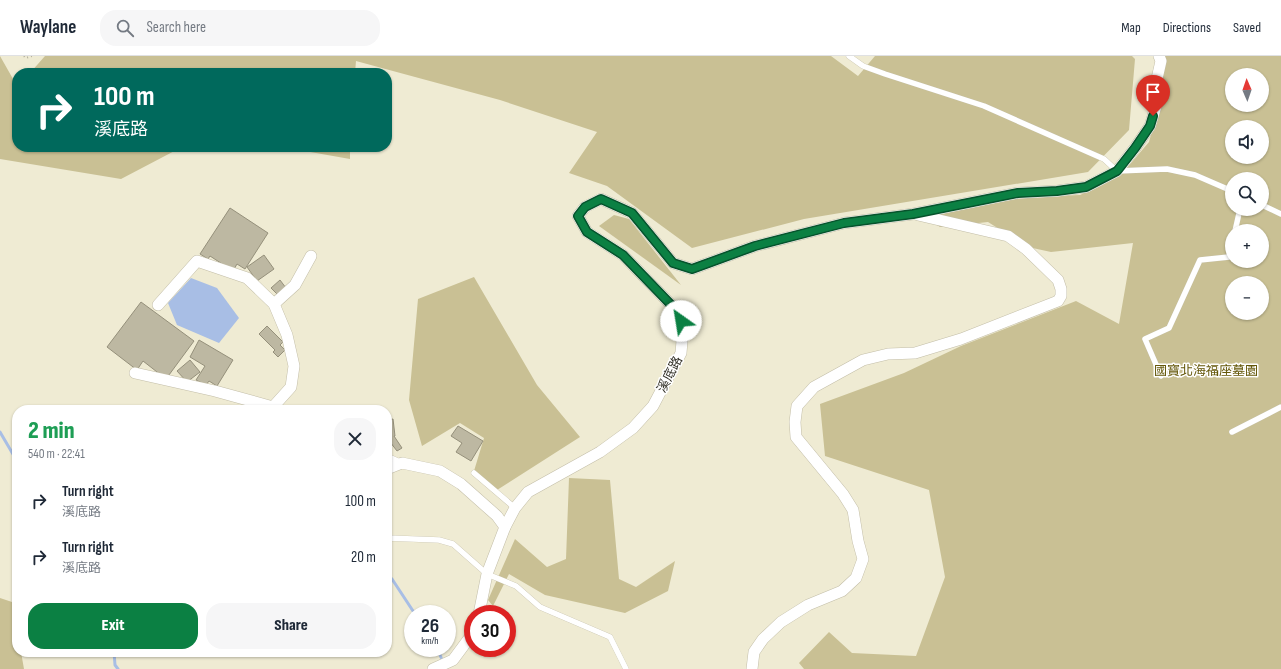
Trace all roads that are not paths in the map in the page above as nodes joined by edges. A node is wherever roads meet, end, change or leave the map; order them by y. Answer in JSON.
{"nodes":[{"id":1,"x":849,"y":56,"type":"edge"},
{"id":2,"x":1159,"y":56,"type":"edge"},
{"id":3,"x":1117,"y":171,"type":"junction"},
{"id":4,"x":1225,"y":187,"type":"edge"},
{"id":5,"x":1269,"y":208,"type":"edge"},
{"id":6,"x":913,"y":214,"type":"junction"},
{"id":7,"x":1281,"y":214,"type":"edge"},
{"id":8,"x":311,"y":256,"type":"dead end"},
{"id":9,"x":1225,"y":257,"type":"edge"},
{"id":10,"x":274,"y":304,"type":"junction"},
{"id":11,"x":158,"y":305,"type":"dead end"},
{"id":12,"x":135,"y":373,"type":"dead end"},
{"id":13,"x":1161,"y":376,"type":"dead end"},
{"id":14,"x":262,"y":405,"type":"edge"},
{"id":15,"x":278,"y":405,"type":"edge"},
{"id":16,"x":1281,"y":407,"type":"edge"},
{"id":17,"x":1232,"y":432,"type":"dead end"},
{"id":18,"x":392,"y":458,"type":"edge"},
{"id":19,"x":402,"y":463,"type":"junction"},
{"id":20,"x":392,"y":467,"type":"edge"},
{"id":21,"x":474,"y":473,"type":"dead end"},
{"id":22,"x":515,"y":508,"type":"junction"},
{"id":23,"x":505,"y":527,"type":"junction"},
{"id":24,"x":392,"y":538,"type":"edge"},
{"id":25,"x":487,"y":574,"type":"junction"},
{"id":26,"x":481,"y":605,"type":"edge"},
{"id":27,"x":464,"y":645,"type":"edge"},
{"id":28,"x":433,"y":669,"type":"edge"},
{"id":29,"x":626,"y":669,"type":"edge"},
{"id":30,"x":752,"y":669,"type":"edge"}],
"edges":[{"from":1,"to":3,"type":"lane"},
{"from":2,"to":3,"type":"street","name":"溪底路"},
{"from":3,"to":4,"type":"lane"},
{"from":3,"to":6,"type":"street","name":"溪底路"},
{"from":5,"to":7,"type":"lane"},
{"from":6,"to":22,"type":"street","name":"溪底路"},
{"from":6,"to":30,"type":"street"},
{"from":8,"to":10,"type":"street"},
{"from":9,"to":13,"type":"lane"},
{"from":10,"to":11,"type":"street"},
{"from":10,"to":15,"type":"street"},
{"from":12,"to":14,"type":"street"},
{"from":16,"to":17,"type":"lane"},
{"from":18,"to":19,"type":"lane"},
{"from":19,"to":20,"type":"street"},
{"from":19,"to":23,"type":"street"},
{"from":21,"to":22,"type":"lane"},
{"from":22,"to":23,"type":"street","name":"溪底路"},
{"from":23,"to":25,"type":"street","name":"溪底路"},
{"from":24,"to":25,"type":"lane"},
{"from":25,"to":26,"type":"street","name":"溪底路"},
{"from":25,"to":29,"type":"lane"},
{"from":27,"to":28,"type":"street"}]}
